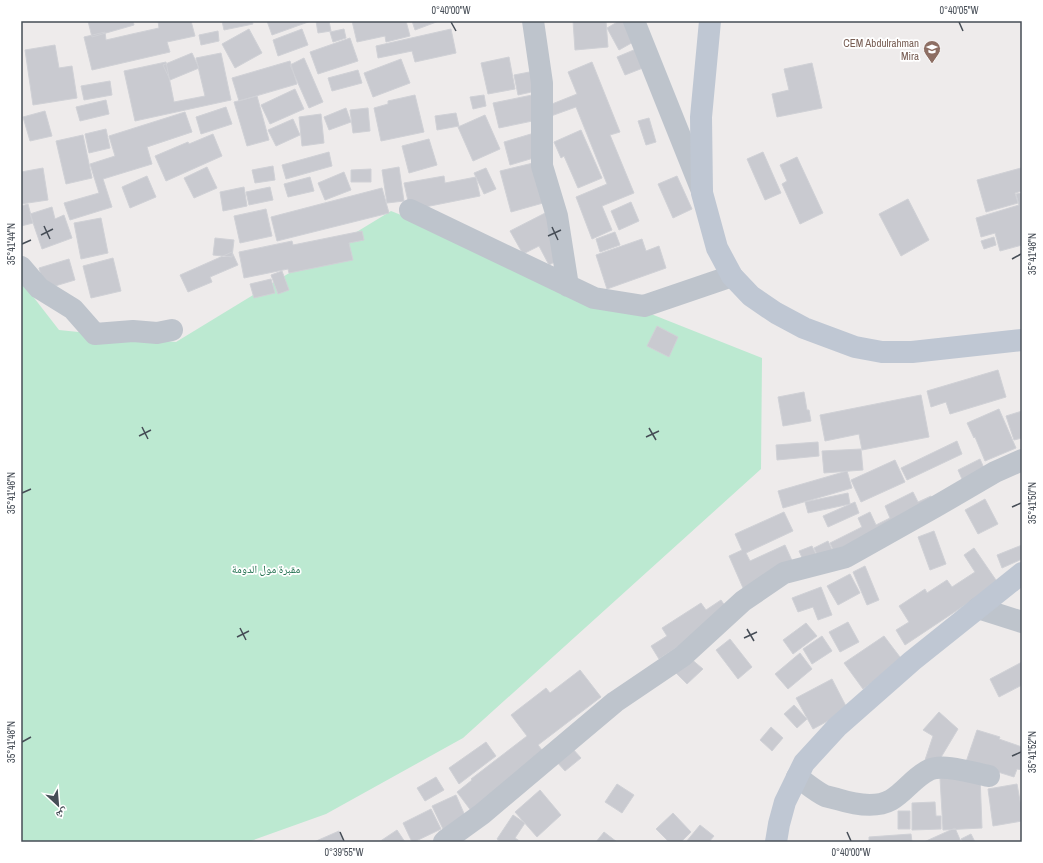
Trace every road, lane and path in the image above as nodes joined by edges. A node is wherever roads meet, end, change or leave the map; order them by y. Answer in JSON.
{"nodes":[{"id":1,"x":533,"y":21,"type":"edge"},
{"id":2,"x":634,"y":21,"type":"edge"},
{"id":3,"x":710,"y":21,"type":"edge"},
{"id":4,"x":702,"y":192,"type":"junction"},
{"id":5,"x":410,"y":210,"type":"dead end"},
{"id":6,"x":21,"y":267,"type":"edge"},
{"id":7,"x":732,"y":276,"type":"junction"},
{"id":8,"x":568,"y":286,"type":"junction"},
{"id":9,"x":172,"y":330,"type":"dead end"},
{"id":10,"x":1022,"y":340,"type":"edge"},
{"id":11,"x":1022,"y":460,"type":"edge"},
{"id":12,"x":1022,"y":573,"type":"edge"},
{"id":13,"x":978,"y":608,"type":"junction"},
{"id":14,"x":1022,"y":622,"type":"edge"},
{"id":15,"x":989,"y":776,"type":"dead end"},
{"id":16,"x":797,"y":777,"type":"junction"},
{"id":17,"x":444,"y":842,"type":"edge"},
{"id":18,"x":776,"y":842,"type":"edge"}],
"edges":[{"from":1,"to":8,"type":"street"},
{"from":2,"to":4,"type":"street"},
{"from":3,"to":4,"type":"main road"},
{"from":4,"to":7,"type":"main road"},
{"from":5,"to":8,"type":"street"},
{"from":6,"to":9,"type":"street"},
{"from":7,"to":8,"type":"street"},
{"from":7,"to":10,"type":"main road"},
{"from":11,"to":17,"type":"street"},
{"from":12,"to":13,"type":"main road"},
{"from":13,"to":14,"type":"street"},
{"from":13,"to":16,"type":"main road"},
{"from":15,"to":16,"type":"street"},
{"from":16,"to":18,"type":"main road"}]}
